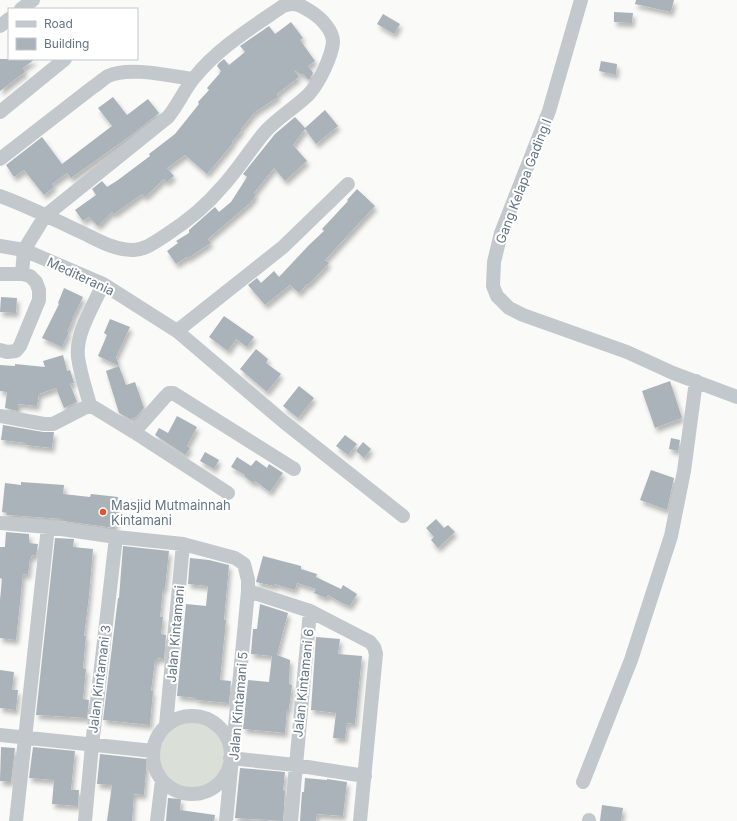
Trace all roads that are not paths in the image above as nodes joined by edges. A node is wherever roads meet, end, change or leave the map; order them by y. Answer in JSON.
{"nodes":[{"id":1,"x":33,"y":0,"type":"edge"},
{"id":2,"x":581,"y":0,"type":"edge"},
{"id":3,"x":22,"y":8,"type":"edge"},
{"id":4,"x":8,"y":20,"type":"edge"},
{"id":5,"x":0,"y":26,"type":"edge"},
{"id":6,"x":64,"y":60,"type":"edge"},
{"id":7,"x":193,"y":79,"type":"junction"},
{"id":8,"x":0,"y":112,"type":"edge"},
{"id":9,"x":0,"y":159,"type":"edge"},
{"id":10,"x":348,"y":184,"type":"dead end"},
{"id":11,"x":0,"y":196,"type":"edge"},
{"id":12,"x":45,"y":216,"type":"junction"},
{"id":13,"x":0,"y":246,"type":"edge"},
{"id":14,"x":24,"y":250,"type":"junction"},
{"id":15,"x":0,"y":274,"type":"edge"},
{"id":16,"x":22,"y":274,"type":"junction"},
{"id":17,"x":103,"y":284,"type":"junction"},
{"id":18,"x":177,"y":331,"type":"junction"},
{"id":19,"x":0,"y":350,"type":"edge"},
{"id":20,"x":696,"y":381,"type":"junction"},
{"id":21,"x":737,"y":397,"type":"edge"},
{"id":22,"x":90,"y":405,"type":"junction"},
{"id":23,"x":0,"y":416,"type":"edge"},
{"id":24,"x":134,"y":432,"type":"junction"},
{"id":25,"x":294,"y":469,"type":"dead end"},
{"id":26,"x":228,"y":493,"type":"dead end"},
{"id":27,"x":403,"y":516,"type":"dead end"},
{"id":28,"x":0,"y":523,"type":"edge"},
{"id":29,"x":48,"y":527,"type":"junction"},
{"id":30,"x":116,"y":537,"type":"junction"},
{"id":31,"x":183,"y":544,"type":"junction"},
{"id":32,"x":248,"y":591,"type":"junction"},
{"id":33,"x":310,"y":611,"type":"junction"},
{"id":34,"x":166,"y":725,"type":"junction"},
{"id":35,"x":0,"y":735,"type":"edge"},
{"id":36,"x":26,"y":738,"type":"junction"},
{"id":37,"x":92,"y":745,"type":"junction"},
{"id":38,"x":153,"y":752,"type":"junction"},
{"id":39,"x":232,"y":758,"type":"junction"},
{"id":40,"x":295,"y":765,"type":"junction"},
{"id":41,"x":365,"y":776,"type":"junction"},
{"id":42,"x":162,"y":780,"type":"junction"},
{"id":43,"x":583,"y":782,"type":"dead end"},
{"id":44,"x":16,"y":821,"type":"edge"},
{"id":45,"x":85,"y":821,"type":"edge"},
{"id":46,"x":157,"y":821,"type":"edge"},
{"id":47,"x":226,"y":821,"type":"edge"},
{"id":48,"x":291,"y":821,"type":"edge"},
{"id":49,"x":360,"y":821,"type":"edge"}],
"edges":[{"from":1,"to":3,"type":"street"},
{"from":2,"to":20,"type":"street","name":"Gang Kelapa Gading I"},
{"from":4,"to":5,"type":"street"},
{"from":6,"to":8,"type":"street"},
{"from":7,"to":9,"type":"street"},
{"from":7,"to":12,"type":"street"},
{"from":7,"to":12,"type":"street"},
{"from":10,"to":18,"type":"street"},
{"from":11,"to":12,"type":"street"},
{"from":12,"to":14,"type":"street"},
{"from":13,"to":14,"type":"street","name":"Mediterania"},
{"from":14,"to":16,"type":"street"},
{"from":14,"to":17,"type":"street","name":"Mediterania"},
{"from":15,"to":16,"type":"street"},
{"from":16,"to":19,"type":"street"},
{"from":17,"to":18,"type":"street","name":"Mediterania"},
{"from":17,"to":22,"type":"street"},
{"from":18,"to":27,"type":"street","name":"Mediterania"},
{"from":20,"to":21,"type":"street","name":"Gang Kelapa Gading I"},
{"from":20,"to":43,"type":"street"},
{"from":22,"to":23,"type":"street"},
{"from":22,"to":24,"type":"street"},
{"from":24,"to":25,"type":"street"},
{"from":24,"to":26,"type":"street"},
{"from":28,"to":29,"type":"street"},
{"from":29,"to":30,"type":"street"},
{"from":29,"to":36,"type":"street"},
{"from":30,"to":31,"type":"street"},
{"from":30,"to":37,"type":"street","name":"Jalan Kintamani 3"},
{"from":31,"to":32,"type":"street","name":"Jalan Kintamani 5"},
{"from":31,"to":34,"type":"street","name":"Jalan Kintamani"},
{"from":32,"to":33,"type":"street","name":"Jalan Kintamani 6"},
{"from":32,"to":39,"type":"street","name":"Jalan Kintamani 5"},
{"from":33,"to":40,"type":"street","name":"Jalan Kintamani 6"},
{"from":33,"to":41,"type":"street"},
{"from":34,"to":38,"type":"street"},
{"from":34,"to":39,"type":"street"},
{"from":35,"to":36,"type":"street"},
{"from":36,"to":37,"type":"street"},
{"from":36,"to":44,"type":"street"},
{"from":37,"to":38,"type":"street"},
{"from":37,"to":45,"type":"street","name":"Jalan Kintamani 3"},
{"from":38,"to":42,"type":"street"},
{"from":39,"to":40,"type":"street"},
{"from":39,"to":42,"type":"street"},
{"from":39,"to":47,"type":"street","name":"Jalan Kintamani 5"},
{"from":40,"to":41,"type":"street"},
{"from":40,"to":48,"type":"street","name":"Jalan Kintamani 6"},
{"from":41,"to":49,"type":"street"},
{"from":42,"to":46,"type":"street"}]}
